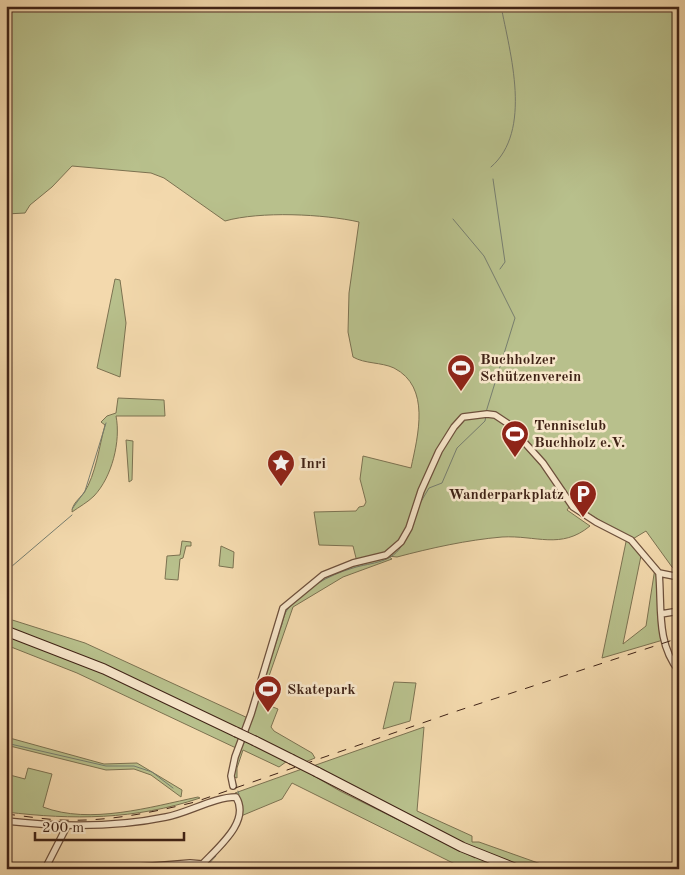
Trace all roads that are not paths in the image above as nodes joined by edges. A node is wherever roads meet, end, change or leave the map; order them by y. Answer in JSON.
{"nodes":[{"id":1,"x":659,"y":573,"type":"junction"},
{"id":2,"x":679,"y":577,"type":"edge"},
{"id":3,"x":679,"y":610,"type":"edge"},
{"id":4,"x":661,"y":614,"type":"junction"},
{"id":5,"x":6,"y":631,"type":"edge"},
{"id":6,"x":679,"y":671,"type":"edge"},
{"id":7,"x":233,"y":786,"type":"dead end"},
{"id":8,"x":6,"y":821,"type":"edge"},
{"id":9,"x":68,"y":826,"type":"junction"},
{"id":10,"x":200,"y":867,"type":"edge"},
{"id":11,"x":45,"y":869,"type":"edge"},
{"id":12,"x":115,"y":869,"type":"edge"},
{"id":13,"x":517,"y":869,"type":"edge"}],
"edges":[{"from":1,"to":2,"type":"street"},
{"from":1,"to":4,"type":"street"},
{"from":1,"to":7,"type":"street"},
{"from":3,"to":4,"type":"street"},
{"from":4,"to":6,"type":"street"},
{"from":5,"to":13,"type":"main road","bridge":true},
{"from":8,"to":9,"type":"street"},
{"from":9,"to":10,"type":"street"},
{"from":9,"to":11,"type":"street"},
{"from":10,"to":12,"type":"street"}]}
